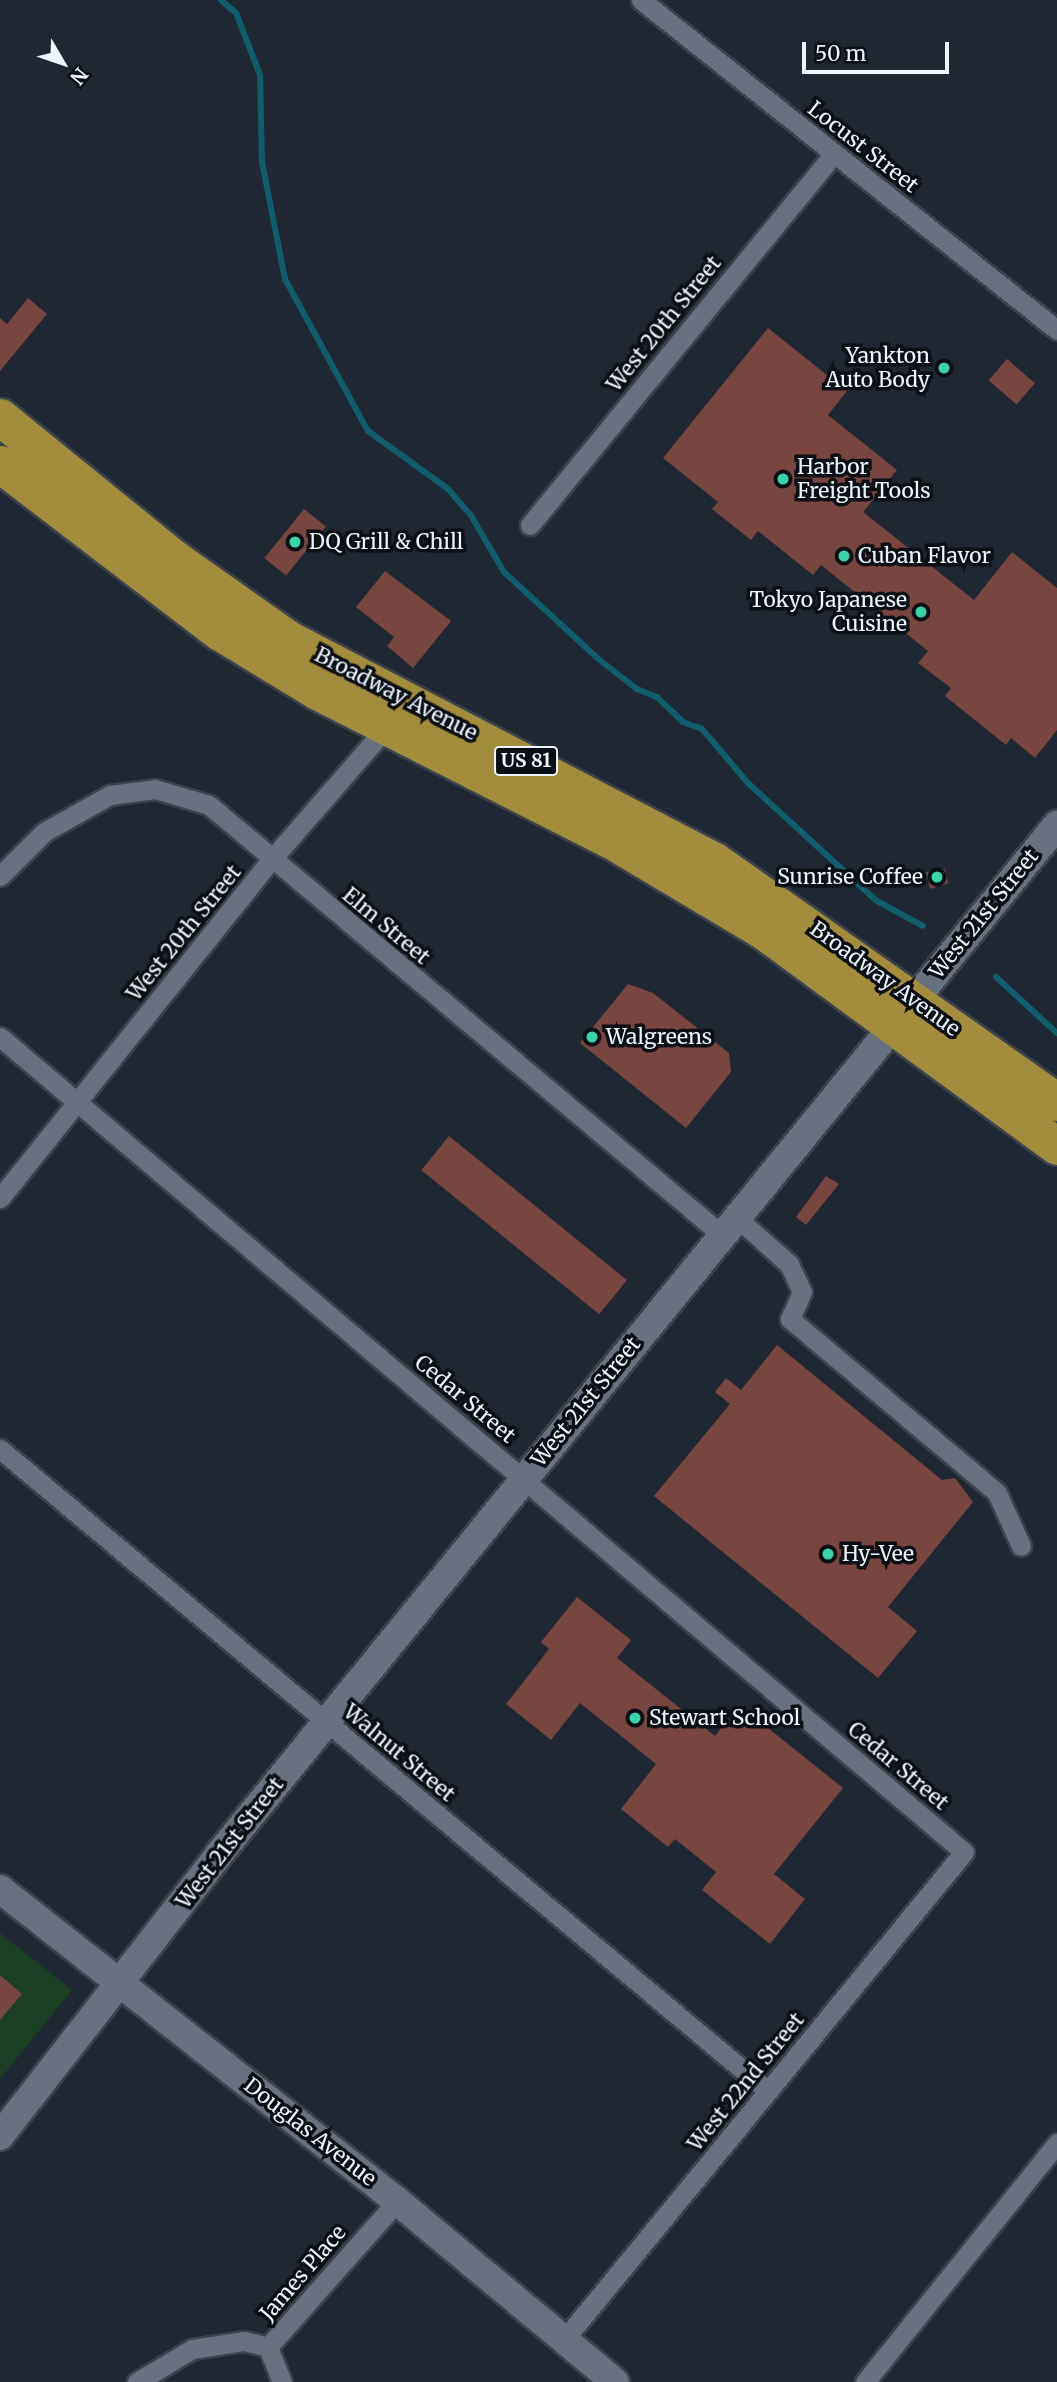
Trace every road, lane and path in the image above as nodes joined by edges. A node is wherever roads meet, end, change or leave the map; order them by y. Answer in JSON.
{"nodes":[{"id":1,"x":641,"y":0,"type":"edge"},
{"id":2,"x":834,"y":153,"type":"junction"},
{"id":3,"x":1057,"y":330,"type":"edge"},
{"id":4,"x":0,"y":417,"type":"edge"},
{"id":5,"x":0,"y":464,"type":"edge"},
{"id":6,"x":530,"y":525,"type":"dead end"},
{"id":7,"x":398,"y":714,"type":"junction"},
{"id":8,"x":1057,"y":825,"type":"edge"},
{"id":9,"x":271,"y":860,"type":"junction"},
{"id":10,"x":0,"y":876,"type":"edge"},
{"id":11,"x":903,"y":1012,"type":"junction"},
{"id":12,"x":0,"y":1037,"type":"edge"},
{"id":13,"x":1057,"y":1102,"type":"edge"},
{"id":14,"x":76,"y":1104,"type":"junction"},
{"id":15,"x":1057,"y":1146,"type":"edge"},
{"id":16,"x":0,"y":1198,"type":"edge"},
{"id":17,"x":728,"y":1226,"type":"junction"},
{"id":18,"x":0,"y":1450,"type":"edge"},
{"id":19,"x":524,"y":1478,"type":"junction"},
{"id":20,"x":1021,"y":1546,"type":"dead end"},
{"id":21,"x":326,"y":1722,"type":"junction"},
{"id":22,"x":964,"y":1852,"type":"joint"},
{"id":23,"x":0,"y":1889,"type":"edge"},
{"id":24,"x":120,"y":1984,"type":"junction"},
{"id":25,"x":768,"y":2091,"type":"junction"},
{"id":26,"x":0,"y":2136,"type":"edge"},
{"id":27,"x":1057,"y":2143,"type":"edge"},
{"id":28,"x":397,"y":2201,"type":"junction"},
{"id":29,"x":563,"y":2341,"type":"junction"},
{"id":30,"x":268,"y":2347,"type":"junction"},
{"id":31,"x":598,"y":2377,"type":"edge"},
{"id":32,"x":137,"y":2382,"type":"edge"},
{"id":33,"x":282,"y":2382,"type":"edge"},
{"id":34,"x":865,"y":2382,"type":"edge"}],
"edges":[{"from":1,"to":2,"type":"street","name":"Locust Street"},
{"from":2,"to":3,"type":"street","name":"Locust Street"},
{"from":2,"to":6,"type":"street","name":"West 20th Street"},
{"from":4,"to":7,"type":"highway","name":"Broadway Avenue","number":"US 81"},
{"from":5,"to":7,"type":"highway","name":"Broadway Avenue","number":"US 81"},
{"from":7,"to":9,"type":"street","name":"West 20th Street"},
{"from":7,"to":11,"type":"highway","name":"Broadway Avenue","number":"US 81"},
{"from":8,"to":11,"type":"street","name":"West 21st Street"},
{"from":9,"to":10,"type":"street","name":"Elm Street"},
{"from":9,"to":14,"type":"street","name":"West 20th Street"},
{"from":9,"to":17,"type":"street","name":"Elm Street"},
{"from":11,"to":13,"type":"highway","name":"Broadway Avenue","number":"US 81"},
{"from":11,"to":15,"type":"highway","name":"Broadway Avenue","number":"US 81"},
{"from":11,"to":17,"type":"street","name":"West 21st Street"},
{"from":12,"to":14,"type":"street","name":"Cedar Street"},
{"from":14,"to":16,"type":"street","name":"West 20th Street"},
{"from":14,"to":19,"type":"street","name":"Cedar Street"},
{"from":17,"to":19,"type":"street","name":"West 21st Street"},
{"from":17,"to":20,"type":"street","name":"Elm Street"},
{"from":18,"to":21,"type":"street","name":"Walnut Street"},
{"from":19,"to":21,"type":"street","name":"West 21st Street"},
{"from":19,"to":22,"type":"street","name":"Cedar Street"},
{"from":21,"to":24,"type":"street","name":"West 21st Street"},
{"from":21,"to":25,"type":"street","name":"Walnut Street"},
{"from":22,"to":25,"type":"street","name":"West 22nd Street"},
{"from":23,"to":24,"type":"street","name":"Douglas Avenue"},
{"from":24,"to":26,"type":"street","name":"West 21st Street"},
{"from":24,"to":28,"type":"street","name":"Douglas Avenue"},
{"from":25,"to":29,"type":"street","name":"West 22nd Street"},
{"from":27,"to":34,"type":"street"},
{"from":28,"to":29,"type":"street","name":"Douglas Avenue"},
{"from":28,"to":30,"type":"street","name":"James Place"},
{"from":29,"to":31,"type":"street","name":"Douglas Avenue"},
{"from":30,"to":32,"type":"street"},
{"from":30,"to":33,"type":"street","name":"James Place"}]}
